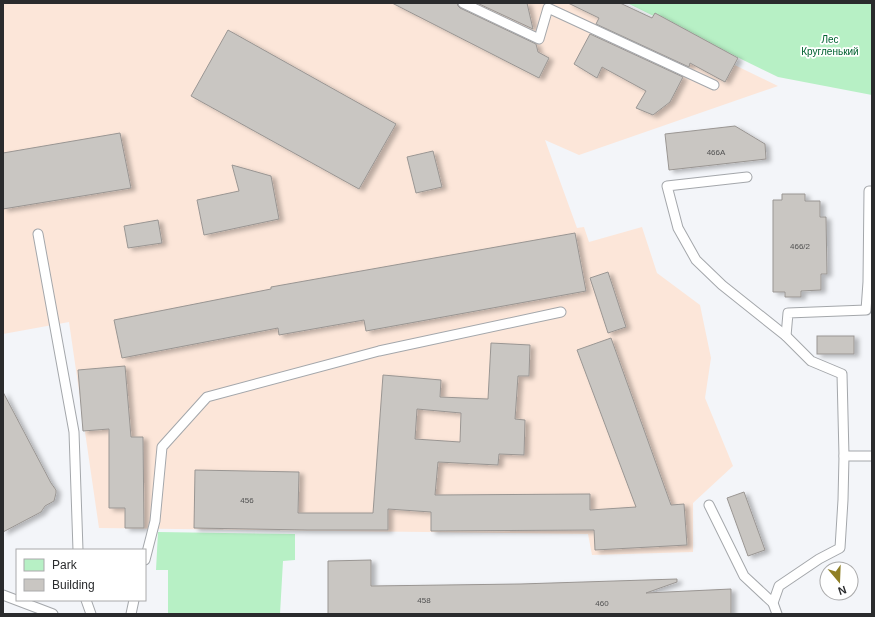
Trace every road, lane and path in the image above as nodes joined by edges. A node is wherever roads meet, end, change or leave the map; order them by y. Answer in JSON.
{"nodes":[{"id":1,"x":464,"y":3,"type":"edge"},
{"id":2,"x":714,"y":85,"type":"dead end"},
{"id":3,"x":747,"y":177,"type":"dead end"},
{"id":4,"x":872,"y":191,"type":"edge"},
{"id":5,"x":38,"y":234,"type":"dead end"},
{"id":6,"x":870,"y":282,"type":"edge"},
{"id":7,"x":561,"y":312,"type":"dead end"},
{"id":8,"x":786,"y":336,"type":"junction"},
{"id":9,"x":844,"y":456,"type":"junction"},
{"id":10,"x":872,"y":456,"type":"edge"},
{"id":11,"x":709,"y":505,"type":"dead end"},
{"id":12,"x":78,"y":549,"type":"edge"},
{"id":13,"x":146,"y":556,"type":"edge"},
{"id":14,"x":3,"y":595,"type":"edge"},
{"id":15,"x":16,"y":600,"type":"edge"},
{"id":16,"x":19,"y":601,"type":"edge"},
{"id":17,"x":86,"y":601,"type":"edge"},
{"id":18,"x":134,"y":601,"type":"edge"},
{"id":19,"x":773,"y":603,"type":"junction"},
{"id":20,"x":53,"y":614,"type":"edge"},
{"id":21,"x":91,"y":614,"type":"edge"},
{"id":22,"x":131,"y":614,"type":"edge"},
{"id":23,"x":777,"y":614,"type":"edge"}],
"edges":[{"from":1,"to":2,"type":"lane"},
{"from":3,"to":8,"type":"lane"},
{"from":4,"to":6,"type":"lane"},
{"from":5,"to":12,"type":"lane"},
{"from":6,"to":8,"type":"lane"},
{"from":7,"to":13,"type":"lane"},
{"from":8,"to":9,"type":"lane"},
{"from":9,"to":10,"type":"lane"},
{"from":9,"to":19,"type":"lane"},
{"from":11,"to":19,"type":"lane"},
{"from":14,"to":15,"type":"lane"},
{"from":16,"to":20,"type":"lane"},
{"from":17,"to":21,"type":"lane"},
{"from":18,"to":22,"type":"lane"},
{"from":19,"to":23,"type":"lane"}]}
